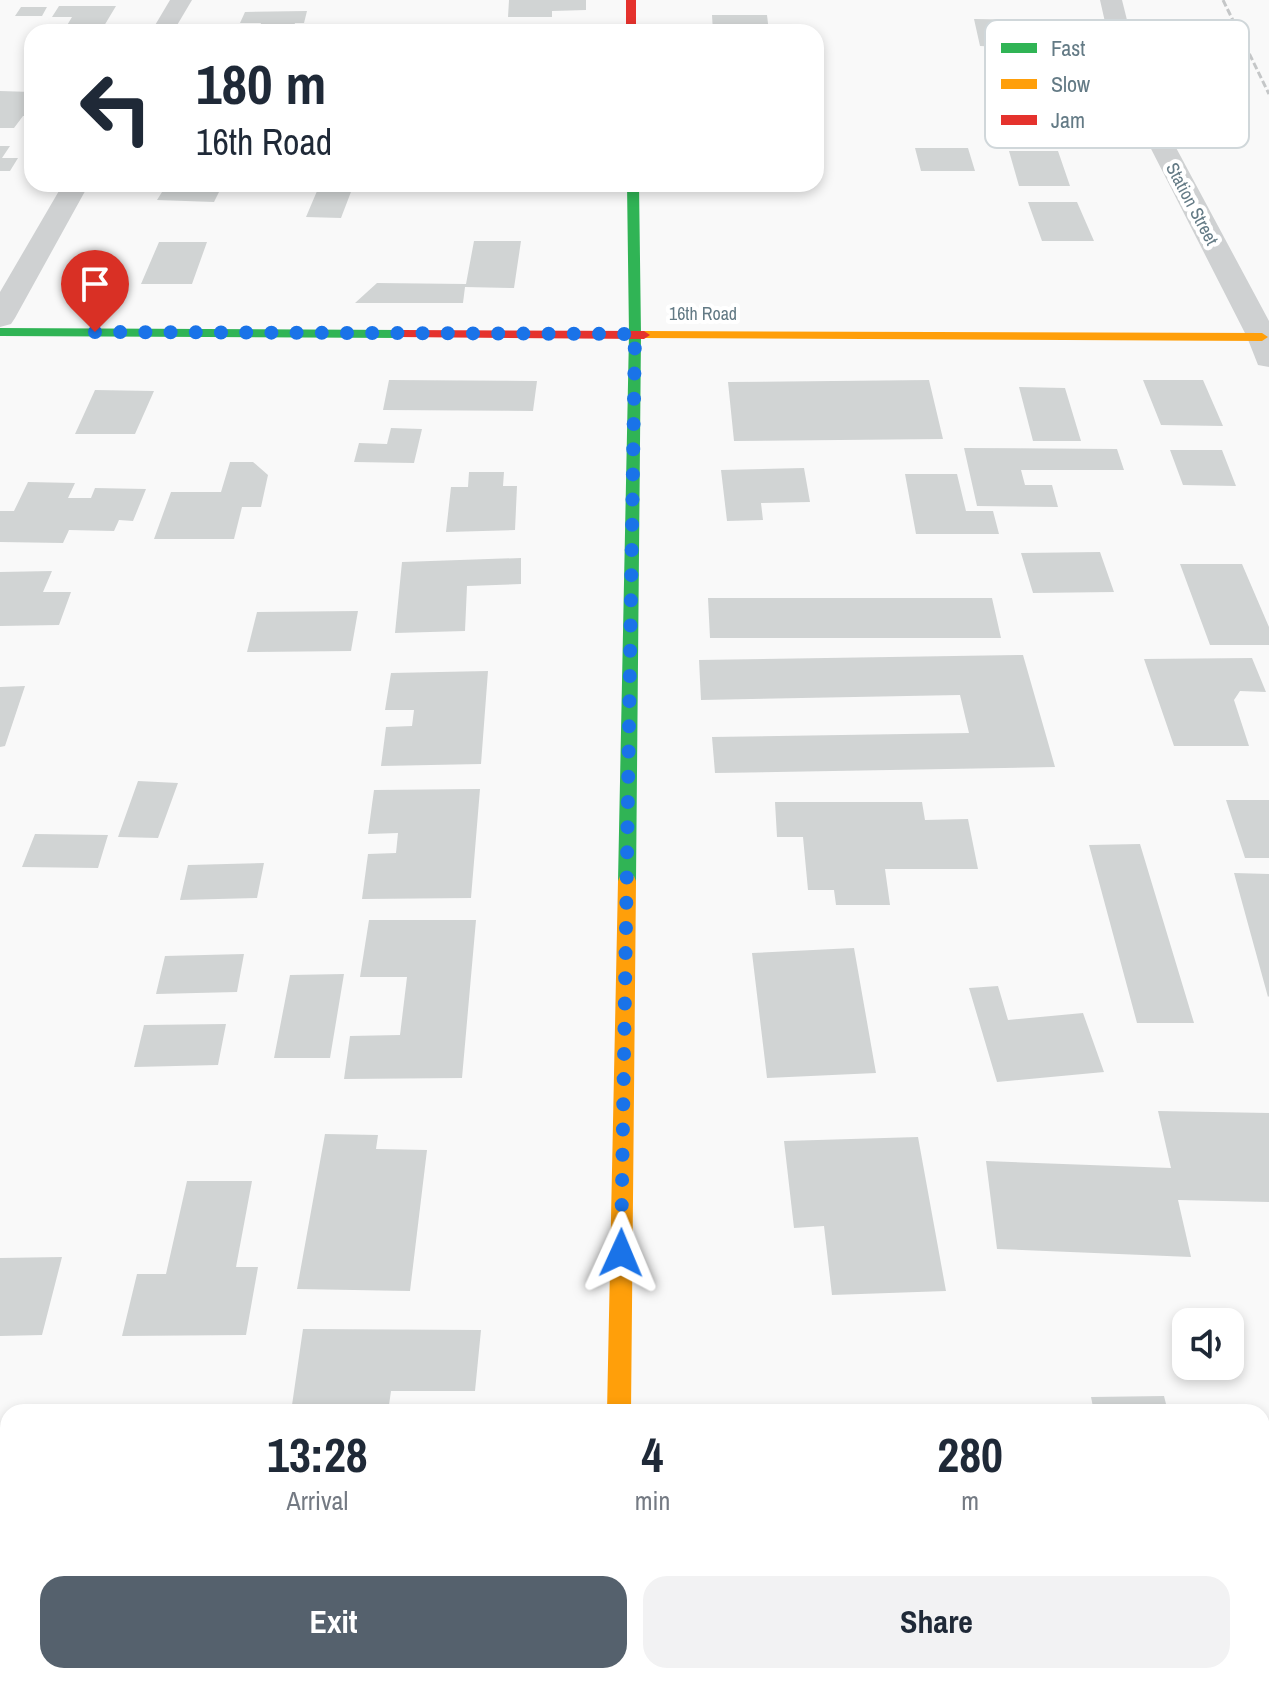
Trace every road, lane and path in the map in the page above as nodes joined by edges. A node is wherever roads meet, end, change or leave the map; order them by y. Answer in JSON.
{"nodes":[{"id":1,"x":181,"y":0,"type":"edge"},
{"id":2,"x":631,"y":0,"type":"edge"},
{"id":3,"x":1111,"y":0,"type":"edge"},
{"id":4,"x":1116,"y":20,"type":"edge"},
{"id":5,"x":167,"y":24,"type":"edge"},
{"id":6,"x":631,"y":24,"type":"edge"},
{"id":7,"x":1163,"y":148,"type":"edge"},
{"id":8,"x":71,"y":192,"type":"edge"},
{"id":9,"x":633,"y":192,"type":"edge"},
{"id":10,"x":0,"y":318,"type":"edge"},
{"id":11,"x":0,"y":332,"type":"edge"},
{"id":12,"x":635,"y":334,"type":"junction"},
{"id":13,"x":1266,"y":348,"type":"edge"},
{"id":14,"x":619,"y":1404,"type":"edge"}],
"edges":[{"from":1,"to":5,"type":"street"},
{"from":2,"to":6,"type":"main road"},
{"from":3,"to":4,"type":"street","name":"Station Street"},
{"from":7,"to":13,"type":"street","name":"Station Street"},
{"from":8,"to":10,"type":"street"},
{"from":9,"to":12,"type":"main road"},
{"from":11,"to":12,"type":"main road","name":"16th Road"},
{"from":12,"to":13,"type":"main road","name":"16th Road"},
{"from":12,"to":14,"type":"main road"}]}
